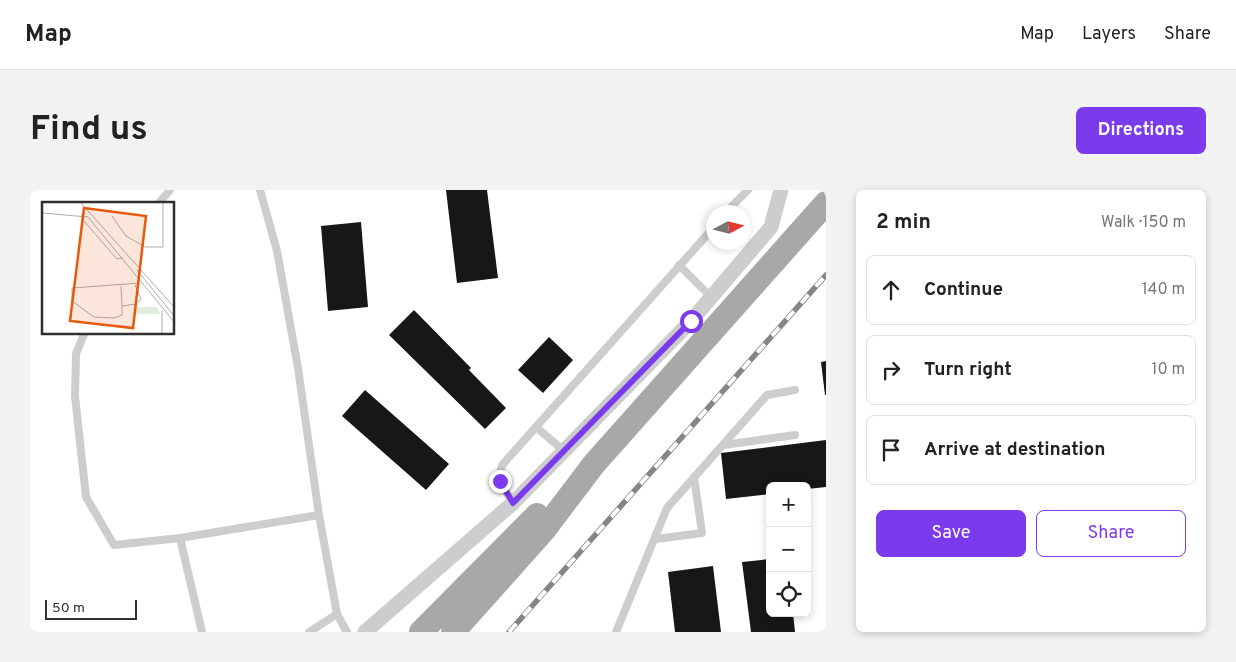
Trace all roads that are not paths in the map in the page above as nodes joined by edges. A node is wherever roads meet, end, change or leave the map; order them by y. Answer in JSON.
{"nodes":[{"id":1,"x":170,"y":190,"type":"edge"},
{"id":2,"x":260,"y":190,"type":"edge"},
{"id":3,"x":748,"y":190,"type":"edge"},
{"id":4,"x":781,"y":190,"type":"edge"},
{"id":5,"x":160,"y":202,"type":"edge"},
{"id":6,"x":733,"y":205,"type":"edge"},
{"id":7,"x":818,"y":212,"type":"edge"},
{"id":8,"x":706,"y":236,"type":"edge"},
{"id":9,"x":679,"y":265,"type":"junction"},
{"id":10,"x":712,"y":297,"type":"junction"},
{"id":11,"x":84,"y":335,"type":"edge"},
{"id":12,"x":795,"y":390,"type":"dead end"},
{"id":13,"x":536,"y":427,"type":"junction"},
{"id":14,"x":795,"y":435,"type":"dead end"},
{"id":15,"x":724,"y":445,"type":"junction"},
{"id":16,"x":564,"y":451,"type":"junction"},
{"id":17,"x":594,"y":464,"type":"junction"},
{"id":18,"x":694,"y":477,"type":"junction"},
{"id":19,"x":513,"y":503,"type":"junction"},
{"id":20,"x":319,"y":515,"type":"junction"},
{"id":21,"x":180,"y":538,"type":"junction"},
{"id":22,"x":656,"y":539,"type":"junction"},
{"id":23,"x":336,"y":614,"type":"junction"},
{"id":24,"x":202,"y":632,"type":"edge"},
{"id":25,"x":309,"y":632,"type":"edge"},
{"id":26,"x":347,"y":632,"type":"edge"},
{"id":27,"x":365,"y":632,"type":"edge"},
{"id":28,"x":420,"y":632,"type":"edge"},
{"id":29,"x":453,"y":632,"type":"edge"},
{"id":30,"x":616,"y":632,"type":"edge"}],
"edges":[{"from":1,"to":5,"type":"lane"},
{"from":2,"to":20,"type":"lane"},
{"from":3,"to":6,"type":"lane"},
{"from":4,"to":10,"type":"street"},
{"from":7,"to":17,"type":"main road"},
{"from":8,"to":9,"type":"lane"},
{"from":9,"to":10,"type":"lane"},
{"from":9,"to":13,"type":"lane"},
{"from":10,"to":16,"type":"street"},
{"from":11,"to":21,"type":"lane"},
{"from":12,"to":15,"type":"lane"},
{"from":13,"to":16,"type":"lane"},
{"from":13,"to":19,"type":"lane"},
{"from":14,"to":15,"type":"lane"},
{"from":15,"to":18,"type":"lane"},
{"from":16,"to":19,"type":"street"},
{"from":17,"to":28,"type":"main road"},
{"from":17,"to":29,"type":"main road"},
{"from":18,"to":22,"type":"lane"},
{"from":18,"to":22,"type":"lane"},
{"from":19,"to":27,"type":"street"},
{"from":20,"to":21,"type":"lane"},
{"from":20,"to":23,"type":"lane"},
{"from":21,"to":24,"type":"lane"},
{"from":22,"to":30,"type":"lane"},
{"from":23,"to":25,"type":"lane"},
{"from":23,"to":26,"type":"lane"}]}
